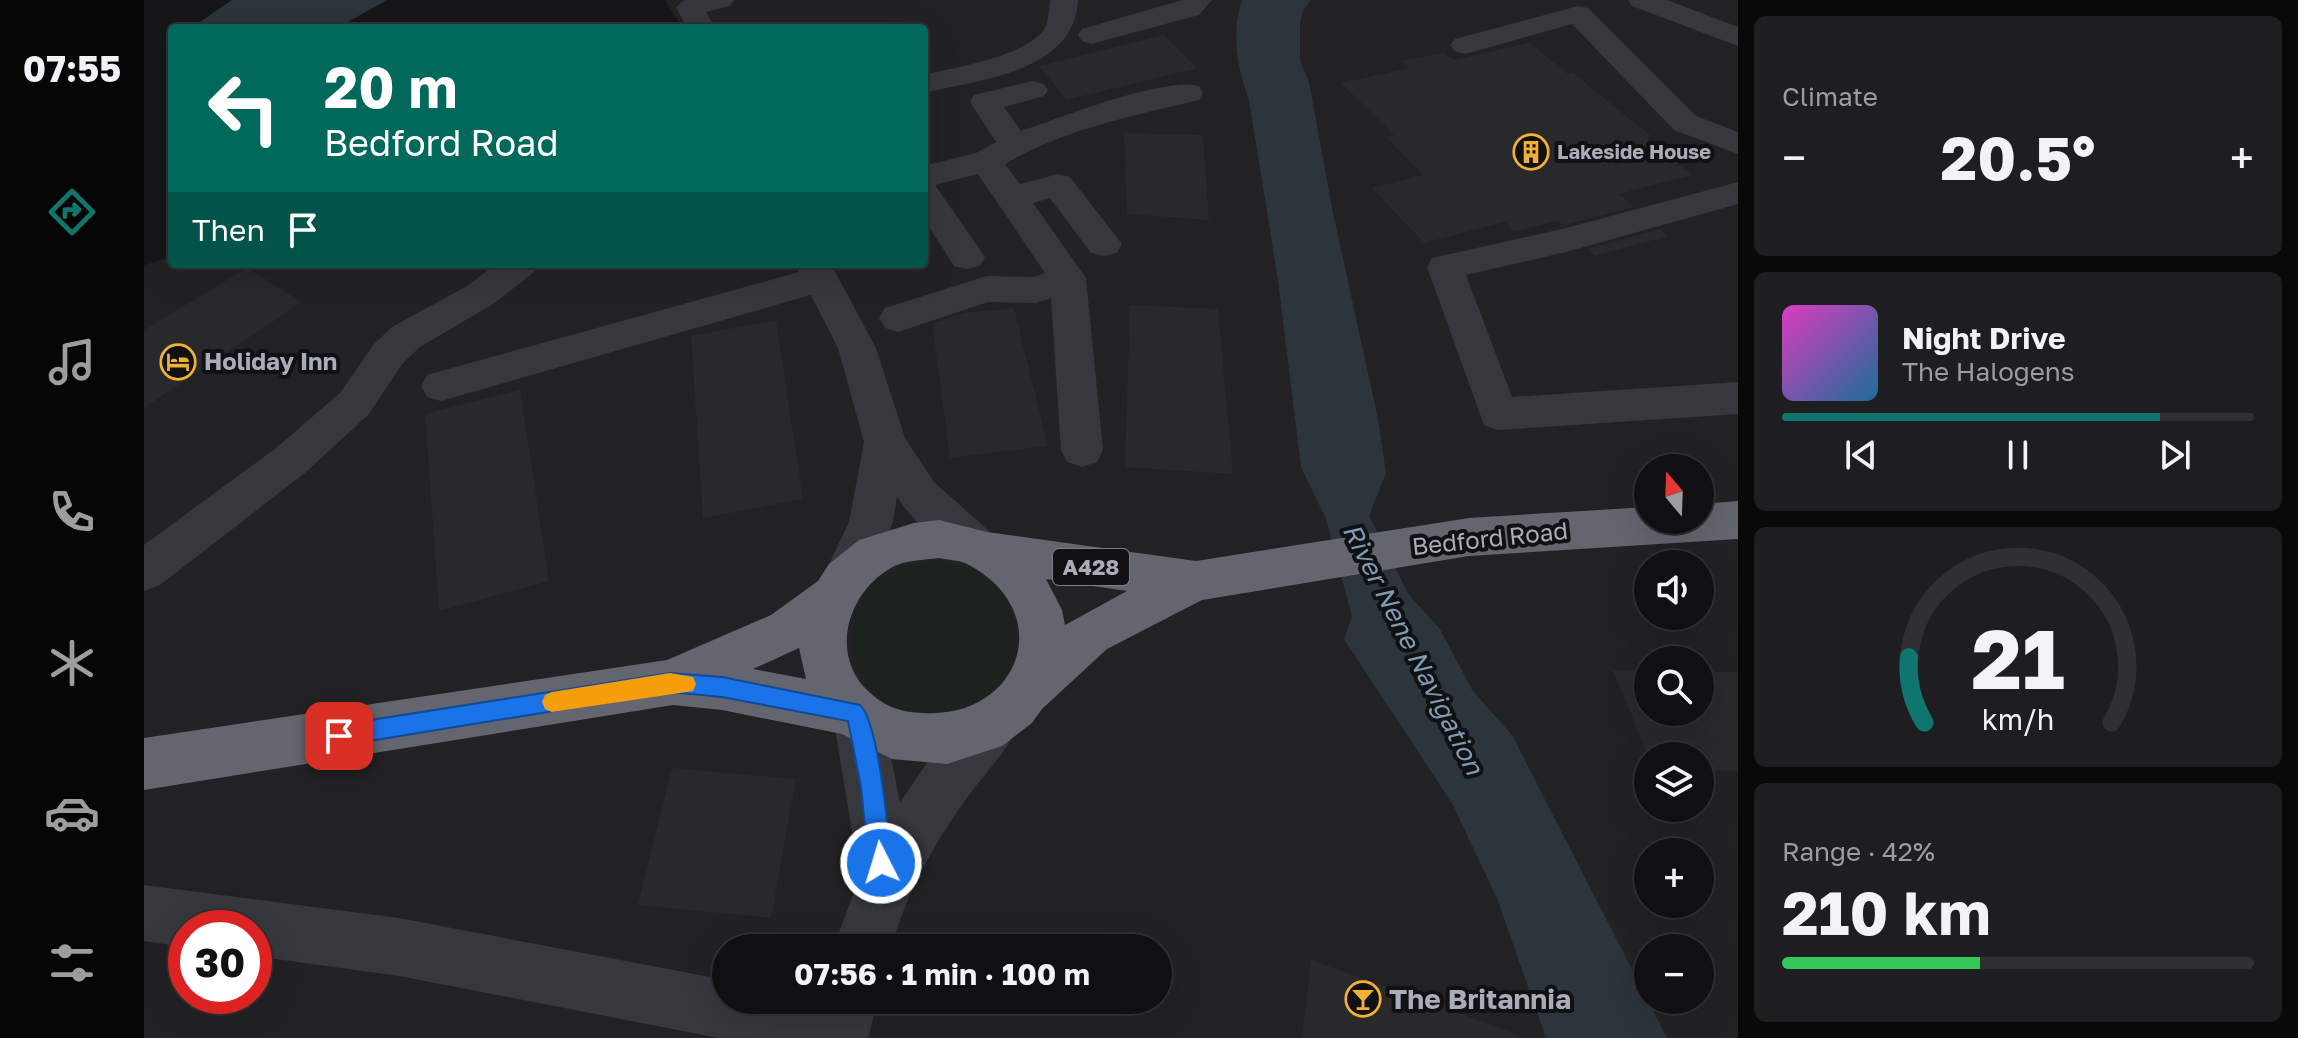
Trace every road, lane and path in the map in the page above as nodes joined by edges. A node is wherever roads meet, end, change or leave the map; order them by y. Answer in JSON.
{"nodes":[{"id":1,"x":720,"y":0,"type":"edge"},
{"id":2,"x":1064,"y":0,"type":"edge"},
{"id":3,"x":1115,"y":0,"type":"edge"},
{"id":4,"x":1198,"y":0,"type":"edge"},
{"id":5,"x":1642,"y":0,"type":"edge"},
{"id":6,"x":699,"y":24,"type":"edge"},
{"id":7,"x":1128,"y":26,"type":"junction"},
{"id":8,"x":1092,"y":35,"type":"dead end"},
{"id":9,"x":1738,"y":37,"type":"edge"},
{"id":10,"x":1465,"y":45,"type":"dead end"},
{"id":11,"x":928,"y":83,"type":"edge"},
{"id":12,"x":1033,"y":90,"type":"dead end"},
{"id":13,"x":1188,"y":93,"type":"dead end"},
{"id":14,"x":1738,"y":144,"type":"edge"},
{"id":15,"x":1000,"y":153,"type":"junction"},
{"id":16,"x":928,"y":176,"type":"edge"},
{"id":17,"x":1738,"y":193,"type":"edge"},
{"id":18,"x":1012,"y":197,"type":"junction"},
{"id":19,"x":928,"y":199,"type":"edge"},
{"id":20,"x":1104,"y":244,"type":"dead end"},
{"id":21,"x":967,"y":257,"type":"dead end"},
{"id":22,"x":515,"y":268,"type":"edge"},
{"id":23,"x":818,"y":272,"type":"edge"},
{"id":24,"x":1068,"y":278,"type":"junction"},
{"id":25,"x":898,"y":318,"type":"dead end"},
{"id":26,"x":441,"y":386,"type":"dead end"},
{"id":27,"x":1738,"y":398,"type":"edge"},
{"id":28,"x":885,"y":442,"type":"junction"},
{"id":29,"x":1082,"y":450,"type":"dead end"},
{"id":30,"x":1738,"y":520,"type":"edge"},
{"id":31,"x":980,"y":548,"type":"junction"},
{"id":32,"x":144,"y":571,"type":"edge"},
{"id":33,"x":1196,"y":581,"type":"junction"},
{"id":34,"x":840,"y":587,"type":"junction"},
{"id":35,"x":670,"y":683,"type":"junction"},
{"id":36,"x":1030,"y":690,"type":"junction"},
{"id":37,"x":856,"y":714,"type":"junction"},
{"id":38,"x":993,"y":725,"type":"junction"},
{"id":39,"x":144,"y":764,"type":"edge"},
{"id":40,"x":882,"y":889,"type":"junction"},
{"id":41,"x":144,"y":913,"type":"edge"},
{"id":42,"x":867,"y":934,"type":"edge"},
{"id":43,"x":844,"y":1014,"type":"edge"},
{"id":44,"x":817,"y":1038,"type":"edge"},
{"id":45,"x":838,"y":1038,"type":"edge"}],
"edges":[{"from":1,"to":6,"type":"street"},
{"from":2,"to":11,"type":"street"},
{"from":3,"to":7,"type":"street"},
{"from":4,"to":7,"type":"street"},
{"from":5,"to":9,"type":"street"},
{"from":7,"to":8,"type":"street"},
{"from":10,"to":14,"type":"street"},
{"from":12,"to":15,"type":"street"},
{"from":13,"to":15,"type":"street"},
{"from":15,"to":16,"type":"street"},
{"from":15,"to":18,"type":"street"},
{"from":17,"to":27,"type":"street"},
{"from":18,"to":20,"type":"street"},
{"from":18,"to":24,"type":"street"},
{"from":19,"to":21,"type":"street"},
{"from":22,"to":32,"type":"street"},
{"from":23,"to":26,"type":"street"},
{"from":23,"to":28,"type":"street"},
{"from":24,"to":25,"type":"street"},
{"from":24,"to":29,"type":"street"},
{"from":28,"to":31,"type":"street"},
{"from":28,"to":34,"type":"street"},
{"from":30,"to":33,"type":"highway","name":"Bedford Road","number":"A428"},
{"from":31,"to":33,"type":"highway","name":"Bedford Road","number":"A428"},
{"from":31,"to":34,"type":"highway"},
{"from":31,"to":36,"type":"highway"},
{"from":33,"to":36,"type":"highway","name":"Bedford Road","number":"A428"},
{"from":34,"to":35,"type":"highway"},
{"from":34,"to":37,"type":"highway"},
{"from":35,"to":37,"type":"highway"},
{"from":35,"to":39,"type":"highway"},
{"from":36,"to":38,"type":"highway"},
{"from":37,"to":38,"type":"highway"},
{"from":37,"to":40,"type":"street"},
{"from":38,"to":40,"type":"street"},
{"from":40,"to":42,"type":"street"},
{"from":41,"to":44,"type":"street"},
{"from":43,"to":45,"type":"street"}]}
